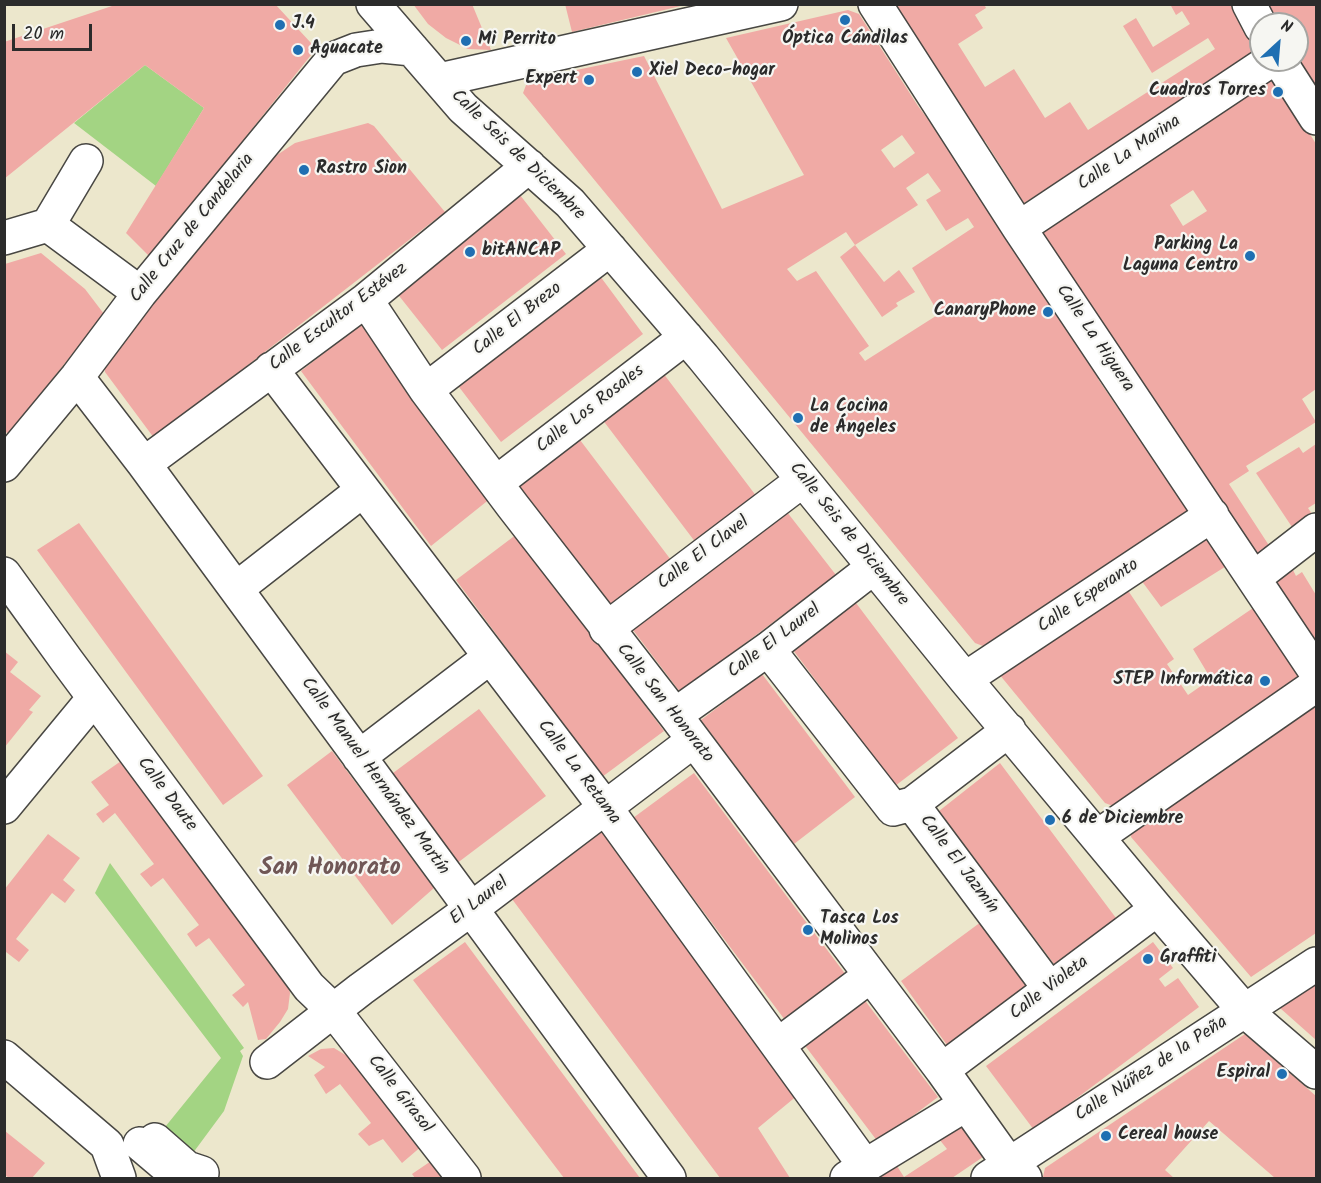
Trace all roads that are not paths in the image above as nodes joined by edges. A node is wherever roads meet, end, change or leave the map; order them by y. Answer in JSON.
{"nodes":[{"id":1,"x":373,"y":4,"type":"edge"},
{"id":2,"x":781,"y":4,"type":"edge"},
{"id":3,"x":875,"y":4,"type":"edge"},
{"id":4,"x":412,"y":49,"type":"junction"},
{"id":5,"x":1253,"y":72,"type":"edge"},
{"id":6,"x":1287,"y":72,"type":"edge"},
{"id":7,"x":439,"y":80,"type":"junction"},
{"id":8,"x":1317,"y":118,"type":"edge"},
{"id":9,"x":86,"y":161,"type":"dead end"},
{"id":10,"x":529,"y":166,"type":"junction"},
{"id":11,"x":48,"y":225,"type":"junction"},
{"id":12,"x":1019,"y":228,"type":"junction"},
{"id":13,"x":4,"y":238,"type":"edge"},
{"id":14,"x":610,"y":249,"type":"junction"},
{"id":15,"x":140,"y":293,"type":"junction"},
{"id":16,"x":366,"y":300,"type":"junction"},
{"id":17,"x":686,"y":337,"type":"junction"},
{"id":18,"x":272,"y":369,"type":"junction"},
{"id":19,"x":77,"y":377,"type":"junction"},
{"id":20,"x":426,"y":390,"type":"junction"},
{"id":21,"x":144,"y":464,"type":"junction"},
{"id":22,"x":4,"y":465,"type":"edge"},
{"id":23,"x":803,"y":480,"type":"junction"},
{"id":24,"x":496,"y":483,"type":"junction"},
{"id":25,"x":363,"y":490,"type":"junction"},
{"id":26,"x":1212,"y":515,"type":"junction"},
{"id":27,"x":1317,"y":531,"type":"edge"},
{"id":28,"x":874,"y":567,"type":"junction"},
{"id":29,"x":4,"y":574,"type":"edge"},
{"id":30,"x":1254,"y":578,"type":"junction"},
{"id":31,"x":236,"y":589,"type":"junction"},
{"id":32,"x":606,"y":628,"type":"junction"},
{"id":33,"x":768,"y":649,"type":"junction"},
{"id":34,"x":490,"y":657,"type":"junction"},
{"id":35,"x":1317,"y":672,"type":"edge"},
{"id":36,"x":965,"y":679,"type":"junction"},
{"id":37,"x":1317,"y":686,"type":"edge"},
{"id":38,"x":94,"y":698,"type":"junction"},
{"id":39,"x":684,"y":728,"type":"junction"},
{"id":40,"x":1009,"y":730,"type":"junction"},
{"id":41,"x":359,"y":757,"type":"junction"},
{"id":42,"x":912,"y":804,"type":"junction"},
{"id":43,"x":4,"y":807,"type":"edge"},
{"id":44,"x":605,"y":807,"type":"junction"},
{"id":45,"x":1097,"y":837,"type":"junction"},
{"id":46,"x":471,"y":909,"type":"junction"},
{"id":47,"x":1157,"y":909,"type":"junction"},
{"id":48,"x":1317,"y":964,"type":"edge"},
{"id":49,"x":870,"y":976,"type":"junction"},
{"id":50,"x":1050,"y":989,"type":"junction"},
{"id":51,"x":1244,"y":1010,"type":"junction"},
{"id":52,"x":334,"y":1011,"type":"junction"},
{"id":53,"x":778,"y":1045,"type":"junction"},
{"id":54,"x":267,"y":1062,"type":"dead end"},
{"id":55,"x":12,"y":1064,"type":"edge"},
{"id":56,"x":942,"y":1070,"type":"junction"},
{"id":57,"x":1317,"y":1072,"type":"edge"},
{"id":58,"x":965,"y":1105,"type":"junction"},
{"id":59,"x":856,"y":1172,"type":"edge"},
{"id":60,"x":202,"y":1173,"type":"dead end"},
{"id":61,"x":1007,"y":1174,"type":"edge"},
{"id":62,"x":118,"y":1175,"type":"edge"},
{"id":63,"x":464,"y":1179,"type":"edge"},
{"id":64,"x":669,"y":1179,"type":"edge"}],
"edges":[{"from":1,"to":4,"type":"street","name":"Calle Seis de Diciembre"},
{"from":2,"to":7,"type":"street"},
{"from":3,"to":12,"type":"street","name":"Calle La Higuera"},
{"from":4,"to":7,"type":"street","name":"Calle Seis de Diciembre"},
{"from":4,"to":15,"type":"street","name":"Calle Cruz de Candelaria"},
{"from":5,"to":12,"type":"street","name":"Calle La Marina"},
{"from":6,"to":8,"type":"street"},
{"from":7,"to":10,"type":"street","name":"Calle Seis de Diciembre"},
{"from":9,"to":11,"type":"street"},
{"from":10,"to":14,"type":"street","name":"Calle Seis de Diciembre"},
{"from":10,"to":16,"type":"street","name":"Calle Escultor Estévez"},
{"from":11,"to":13,"type":"street"},
{"from":11,"to":15,"type":"street"},
{"from":12,"to":26,"type":"street","name":"Calle La Higuera"},
{"from":14,"to":17,"type":"street","name":"Calle Seis de Diciembre"},
{"from":14,"to":20,"type":"street","name":"Calle El Brezo"},
{"from":15,"to":19,"type":"street","name":"Calle Cruz de Candelaria"},
{"from":16,"to":18,"type":"street","name":"Calle Escultor Estévez"},
{"from":16,"to":20,"type":"street","name":"Calle San Honorato"},
{"from":17,"to":23,"type":"street","name":"Calle Seis de Diciembre"},
{"from":17,"to":24,"type":"street","name":"Calle Los Rosales"},
{"from":18,"to":21,"type":"street","name":"Calle Escultor Estévez"},
{"from":18,"to":25,"type":"street","name":"Calle La Retama"},
{"from":19,"to":21,"type":"street","name":"Calle Manuel Hernández Martín"},
{"from":19,"to":22,"type":"street","name":"Calle Cruz de Candelaria"},
{"from":20,"to":24,"type":"street","name":"Calle San Honorato"},
{"from":21,"to":31,"type":"street","name":"Calle Manuel Hernández Martín"},
{"from":23,"to":28,"type":"street","name":"Calle Seis de Diciembre"},
{"from":23,"to":32,"type":"street","name":"Calle El Clavel"},
{"from":24,"to":32,"type":"street","name":"Calle San Honorato"},
{"from":25,"to":31,"type":"street"},
{"from":25,"to":34,"type":"street","name":"Calle La Retama"},
{"from":26,"to":30,"type":"street","name":"Calle La Higuera"},
{"from":26,"to":36,"type":"street","name":"Calle Esperanto"},
{"from":27,"to":30,"type":"street"},
{"from":28,"to":33,"type":"street","name":"Calle El Laurel"},
{"from":28,"to":36,"type":"street","name":"Calle Seis de Diciembre"},
{"from":29,"to":38,"type":"street","name":"Calle Daute"},
{"from":30,"to":35,"type":"street","name":"Calle La Higuera"},
{"from":31,"to":41,"type":"street","name":"Calle Manuel Hernández Martín"},
{"from":32,"to":39,"type":"street","name":"Calle San Honorato"},
{"from":33,"to":39,"type":"street","name":"Calle El Laurel"},
{"from":33,"to":42,"type":"street","name":"Calle El Jazmín"},
{"from":34,"to":41,"type":"street"},
{"from":34,"to":44,"type":"street","name":"Calle La Retama"},
{"from":36,"to":40,"type":"street","name":"Calle Seis de Diciembre"},
{"from":37,"to":45,"type":"street"},
{"from":38,"to":43,"type":"street"},
{"from":38,"to":52,"type":"street","name":"Calle Daute"},
{"from":39,"to":44,"type":"street","name":"El Laurel"},
{"from":39,"to":49,"type":"street","name":"Calle San Honorato"},
{"from":40,"to":42,"type":"street"},
{"from":40,"to":45,"type":"street","name":"Calle Seis de Diciembre"},
{"from":41,"to":46,"type":"street","name":"Calle Manuel Hernández Martín"},
{"from":42,"to":50,"type":"street","name":"Calle El Jazmín"},
{"from":44,"to":46,"type":"street","name":"El Laurel"},
{"from":44,"to":53,"type":"street","name":"Calle La Retama"},
{"from":45,"to":47,"type":"street","name":"Calle Seis de Diciembre"},
{"from":46,"to":52,"type":"street","name":"El Laurel"},
{"from":46,"to":64,"type":"street","name":"Calle Manuel Hernández Martín"},
{"from":47,"to":50,"type":"street","name":"Calle Violeta"},
{"from":47,"to":51,"type":"street","name":"Calle Seis de Diciembre"},
{"from":48,"to":51,"type":"street","name":"Calle Núñez de la Peña"},
{"from":49,"to":53,"type":"street"},
{"from":49,"to":56,"type":"street","name":"Calle San Honorato"},
{"from":50,"to":56,"type":"street","name":"Calle Violeta"},
{"from":51,"to":57,"type":"street","name":"Calle Seis de Diciembre"},
{"from":51,"to":61,"type":"street","name":"Calle Núñez de la Peña"},
{"from":52,"to":54,"type":"street","name":"El Laurel"},
{"from":52,"to":63,"type":"street","name":"Calle Girasol"},
{"from":53,"to":59,"type":"street","name":"Calle La Retama"},
{"from":55,"to":62,"type":"street"},
{"from":56,"to":58,"type":"street","name":"Calle San Honorato"},
{"from":58,"to":59,"type":"street"},
{"from":58,"to":61,"type":"street","name":"Calle San Honorato"},
{"from":60,"to":62,"type":"street"}]}
